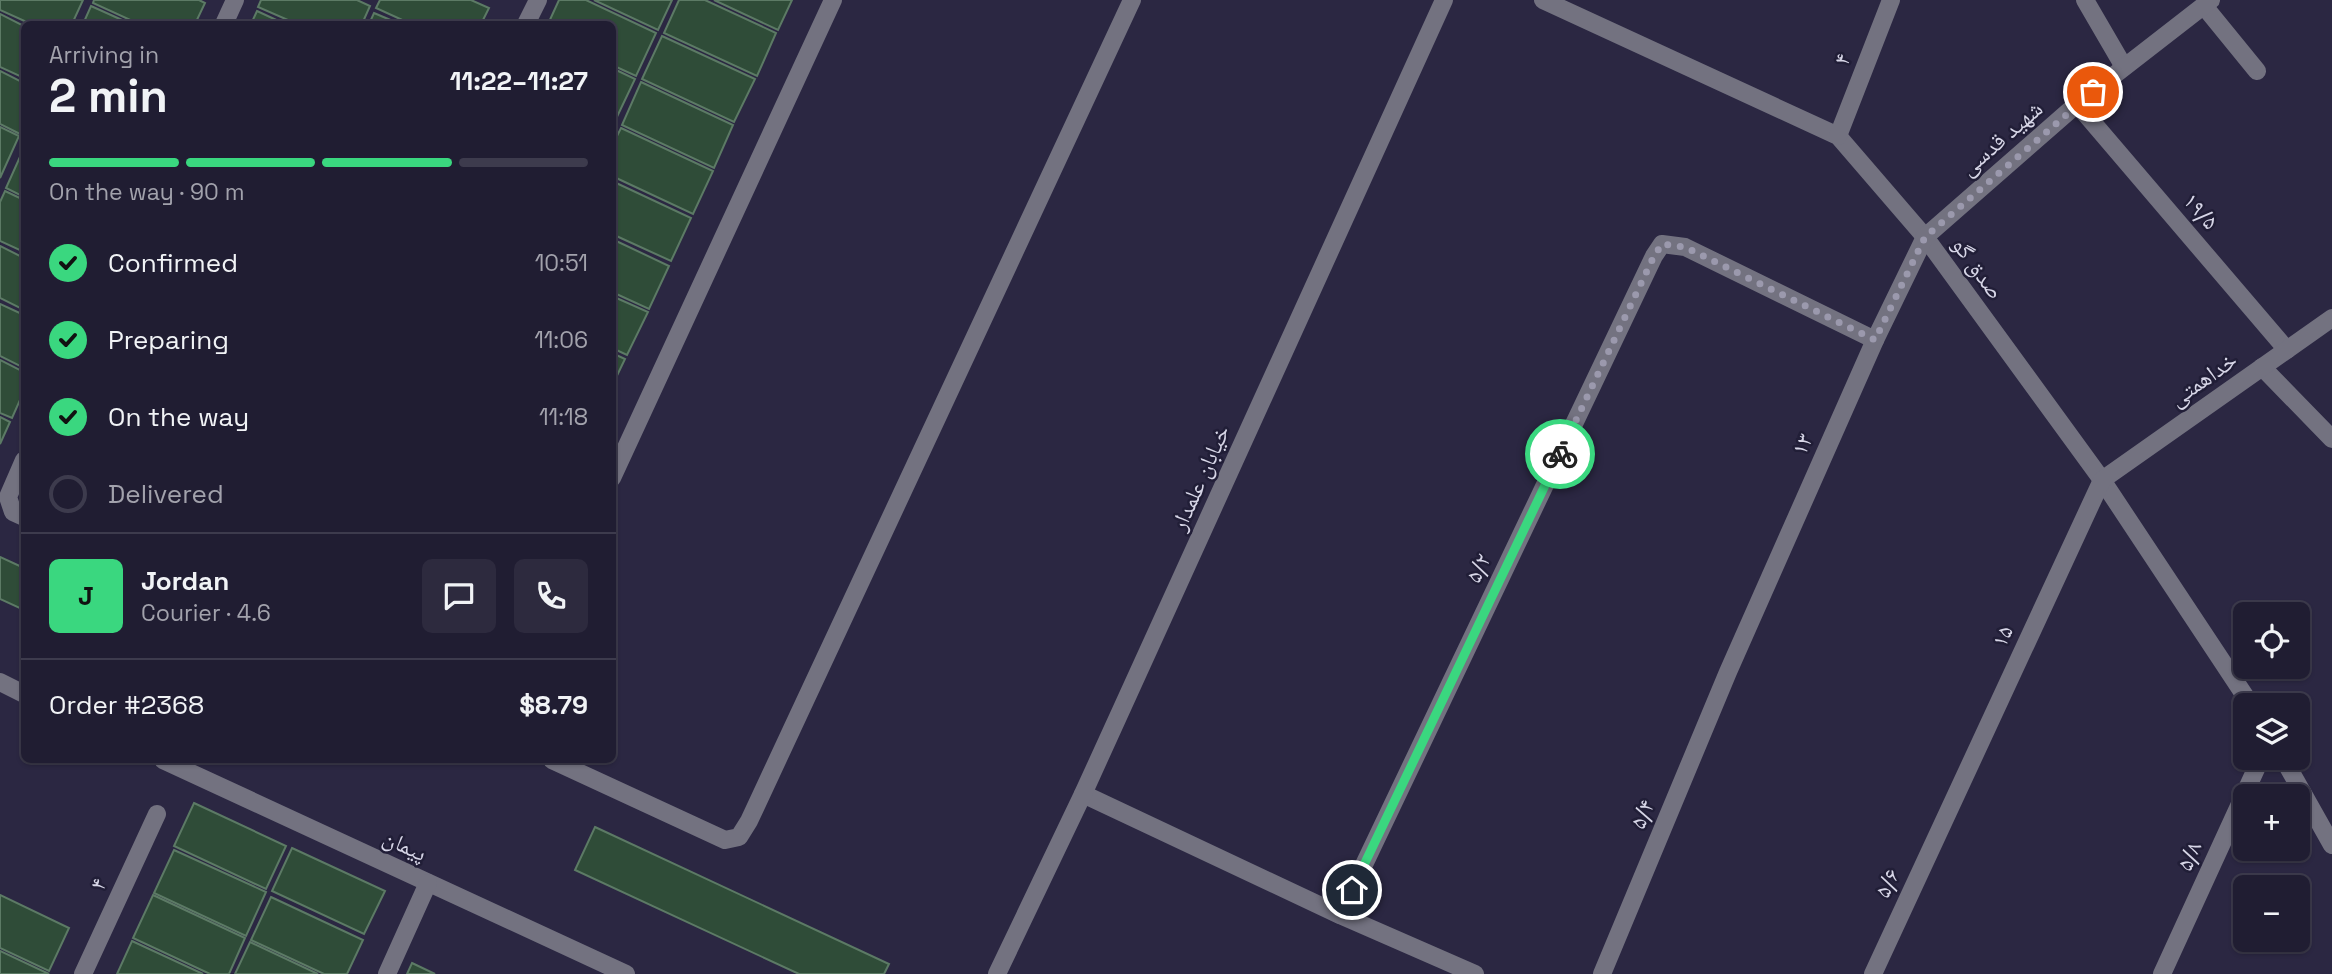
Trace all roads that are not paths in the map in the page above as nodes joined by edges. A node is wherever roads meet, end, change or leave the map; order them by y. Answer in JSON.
{"nodes":[{"id":1,"x":235,"y":0,"type":"edge"},
{"id":2,"x":537,"y":0,"type":"edge"},
{"id":3,"x":833,"y":0,"type":"edge"},
{"id":4,"x":1132,"y":0,"type":"edge"},
{"id":5,"x":1444,"y":0,"type":"edge"},
{"id":6,"x":1543,"y":0,"type":"edge"},
{"id":7,"x":1891,"y":0,"type":"edge"},
{"id":8,"x":2085,"y":0,"type":"edge"},
{"id":9,"x":2207,"y":3,"type":"edge"},
{"id":10,"x":225,"y":21,"type":"edge"},
{"id":11,"x":527,"y":21,"type":"edge"},
{"id":12,"x":2124,"y":67,"type":"junction"},
{"id":13,"x":2257,"y":71,"type":"dead end"},
{"id":14,"x":2077,"y":104,"type":"junction"},
{"id":15,"x":1838,"y":136,"type":"junction"},
{"id":16,"x":1925,"y":237,"type":"junction"},
{"id":17,"x":2332,"y":318,"type":"edge"},
{"id":18,"x":1875,"y":340,"type":"junction"},
{"id":19,"x":2287,"y":349,"type":"junction"},
{"id":20,"x":2262,"y":367,"type":"junction"},
{"id":21,"x":2332,"y":439,"type":"edge"},
{"id":22,"x":21,"y":467,"type":"edge"},
{"id":23,"x":616,"y":469,"type":"edge"},
{"id":24,"x":2102,"y":480,"type":"junction"},
{"id":25,"x":19,"y":515,"type":"edge"},
{"id":26,"x":1728,"y":672,"type":"joint"},
{"id":27,"x":0,"y":682,"type":"edge"},
{"id":28,"x":21,"y":692,"type":"edge"},
{"id":29,"x":2243,"y":693,"type":"edge"},
{"id":30,"x":169,"y":763,"type":"edge"},
{"id":31,"x":558,"y":763,"type":"edge"},
{"id":32,"x":2256,"y":770,"type":"edge"},
{"id":33,"x":2290,"y":770,"type":"edge"},
{"id":34,"x":1083,"y":794,"type":"junction"},
{"id":35,"x":1946,"y":813,"type":"joint"},
{"id":36,"x":157,"y":814,"type":"dead end"},
{"id":37,"x":2332,"y":845,"type":"edge"},
{"id":38,"x":428,"y":883,"type":"junction"},
{"id":39,"x":1340,"y":915,"type":"junction"},
{"id":40,"x":83,"y":974,"type":"edge"},
{"id":41,"x":387,"y":974,"type":"edge"},
{"id":42,"x":626,"y":974,"type":"edge"},
{"id":43,"x":997,"y":974,"type":"edge"},
{"id":44,"x":1475,"y":974,"type":"edge"},
{"id":45,"x":1602,"y":974,"type":"edge"},
{"id":46,"x":1873,"y":974,"type":"edge"},
{"id":47,"x":2162,"y":974,"type":"edge"}],
"edges":[{"from":1,"to":10,"type":"street"},
{"from":2,"to":11,"type":"street"},
{"from":3,"to":23,"type":"street"},
{"from":4,"to":31,"type":"street"},
{"from":5,"to":34,"type":"street","name":"خیابان علمدار"},
{"from":6,"to":15,"type":"street","name":"صدق گو"},
{"from":7,"to":15,"type":"street","name":"۴"},
{"from":8,"to":12,"type":"street"},
{"from":9,"to":12,"type":"street","name":"شهید قدسی"},
{"from":9,"to":13,"type":"street"},
{"from":12,"to":14,"type":"street","name":"شهید قدسی"},
{"from":14,"to":16,"type":"street","name":"شهید قدسی"},
{"from":14,"to":19,"type":"street","name":"۱۹/۵"},
{"from":15,"to":16,"type":"street","name":"صدق گو"},
{"from":16,"to":18,"type":"street","name":"۱۳"},
{"from":16,"to":24,"type":"street","name":"صدق گو"},
{"from":17,"to":19,"type":"street","name":"خداهمتی"},
{"from":18,"to":26,"type":"street","name":"۱۳"},
{"from":18,"to":39,"type":"street","name":"۵/۲"},
{"from":19,"to":20,"type":"street","name":"خداهمتی"},
{"from":20,"to":21,"type":"street"},
{"from":20,"to":24,"type":"street","name":"خداهمتی"},
{"from":22,"to":25,"type":"street"},
{"from":24,"to":29,"type":"street","name":"صدق گو"},
{"from":24,"to":35,"type":"street","name":"۱۵"},
{"from":26,"to":45,"type":"street","name":"۵/۴"},
{"from":27,"to":28,"type":"street"},
{"from":30,"to":38,"type":"street","name":"پیمان"},
{"from":32,"to":47,"type":"street","name":"۵/۸"},
{"from":33,"to":37,"type":"street"},
{"from":34,"to":39,"type":"street"},
{"from":34,"to":43,"type":"street","name":"خیابان علمدار"},
{"from":35,"to":46,"type":"street","name":"۵/۶"},
{"from":36,"to":40,"type":"street","name":"۴"},
{"from":38,"to":41,"type":"street"},
{"from":38,"to":42,"type":"street","name":"پیمان"},
{"from":39,"to":44,"type":"street"}]}
